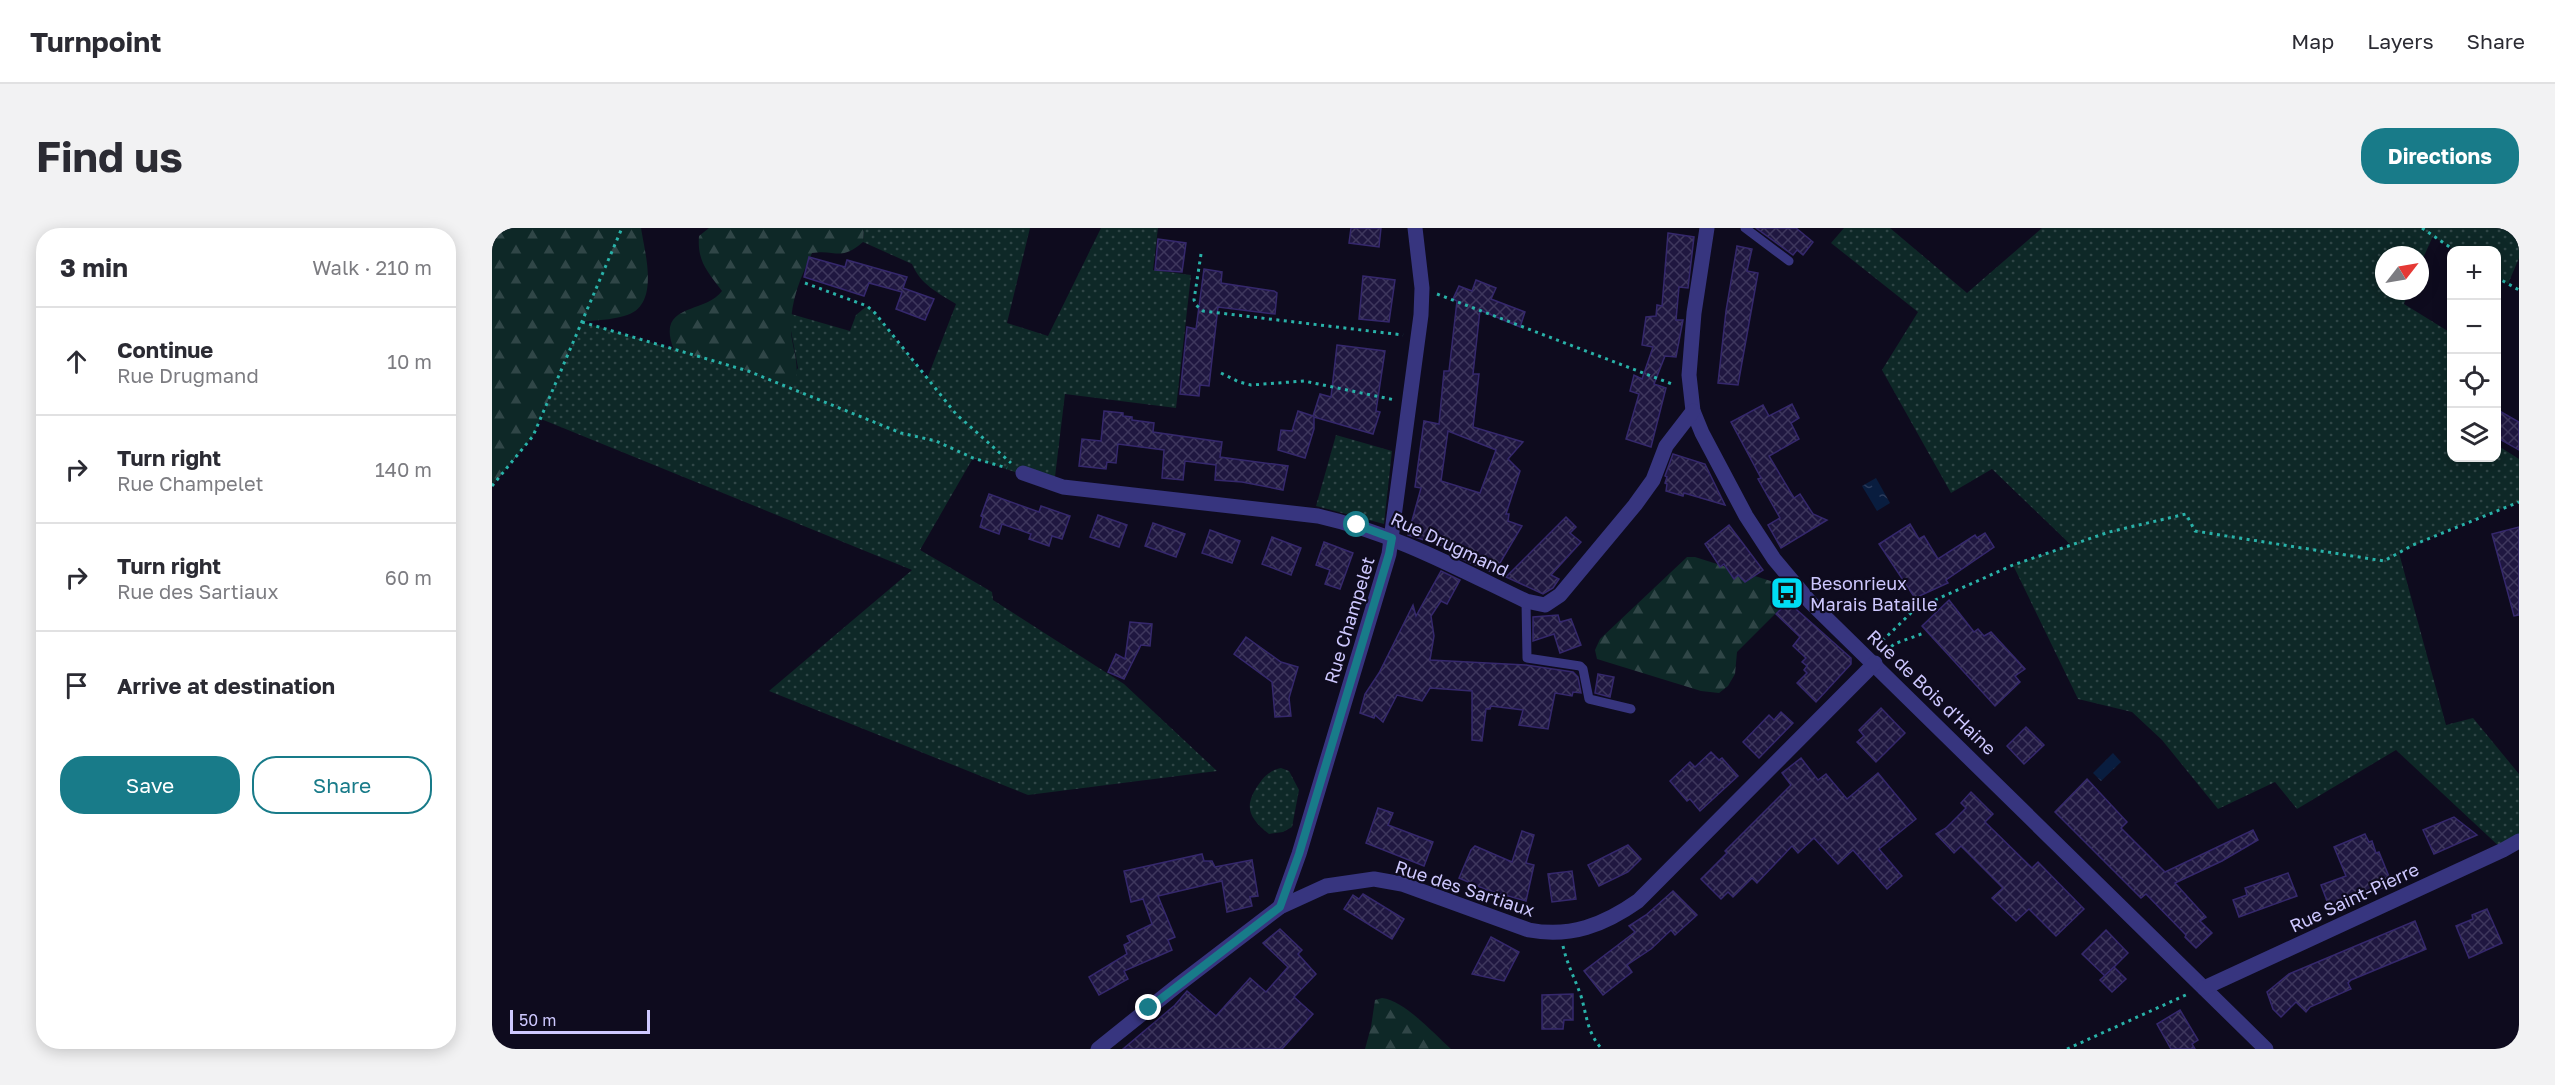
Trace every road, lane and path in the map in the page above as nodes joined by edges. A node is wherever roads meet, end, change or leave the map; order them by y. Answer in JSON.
{"nodes":[{"id":1,"x":622,"y":228,"type":"edge"},
{"id":2,"x":1414,"y":228,"type":"edge"},
{"id":3,"x":1707,"y":228,"type":"edge"},
{"id":4,"x":1745,"y":228,"type":"edge"},
{"id":5,"x":2422,"y":228,"type":"edge"},
{"id":6,"x":2448,"y":246,"type":"edge"},
{"id":7,"x":1202,"y":254,"type":"dead end"},
{"id":8,"x":1789,"y":261,"type":"dead end"},
{"id":9,"x":2501,"y":281,"type":"edge"},
{"id":10,"x":805,"y":283,"type":"dead end"},
{"id":11,"x":1422,"y":288,"type":"junction"},
{"id":12,"x":2519,"y":290,"type":"edge"},
{"id":13,"x":582,"y":322,"type":"junction"},
{"id":14,"x":1419,"y":337,"type":"junction"},
{"id":15,"x":1221,"y":373,"type":"dead end"},
{"id":16,"x":1689,"y":387,"type":"junction"},
{"id":17,"x":1410,"y":402,"type":"junction"},
{"id":18,"x":1693,"y":411,"type":"junction"},
{"id":19,"x":1023,"y":473,"type":"junction"},
{"id":20,"x":492,"y":486,"type":"edge"},
{"id":21,"x":2519,"y":502,"type":"edge"},
{"id":22,"x":1392,"y":538,"type":"junction"},
{"id":23,"x":1526,"y":601,"type":"junction"},
{"id":24,"x":1924,"y":633,"type":"dead end"},
{"id":25,"x":1871,"y":659,"type":"junction"},
{"id":26,"x":1631,"y":709,"type":"dead end"},
{"id":27,"x":2519,"y":841,"type":"edge"},
{"id":28,"x":1280,"y":907,"type":"junction"},
{"id":29,"x":1560,"y":933,"type":"junction"},
{"id":30,"x":2204,"y":988,"type":"junction"},
{"id":31,"x":1098,"y":1049,"type":"edge"},
{"id":32,"x":1602,"y":1049,"type":"edge"},
{"id":33,"x":2067,"y":1049,"type":"edge"},
{"id":34,"x":2266,"y":1049,"type":"edge"}],
"edges":[{"from":1,"to":13,"type":"path"},
{"from":2,"to":11,"type":"street","name":"Rue Champelet"},
{"from":3,"to":16,"type":"street","name":"Rue de Bois d'Haine"},
{"from":4,"to":8,"type":"lane"},
{"from":5,"to":6,"type":"path"},
{"from":7,"to":14,"type":"path"},
{"from":9,"to":12,"type":"path"},
{"from":10,"to":19,"type":"path"},
{"from":11,"to":14,"type":"street","name":"Rue Champelet"},
{"from":11,"to":16,"type":"path"},
{"from":13,"to":19,"type":"path"},
{"from":13,"to":20,"type":"path"},
{"from":14,"to":17,"type":"street","name":"Rue Champelet"},
{"from":15,"to":17,"type":"path"},
{"from":16,"to":18,"type":"street","name":"Rue de Bois d'Haine"},
{"from":17,"to":22,"type":"street","name":"Rue Champelet"},
{"from":18,"to":23,"type":"street","name":"Rue Drugmand"},
{"from":18,"to":25,"type":"street","name":"Rue de Bois d'Haine"},
{"from":19,"to":22,"type":"street","name":"Rue Drugmand"},
{"from":21,"to":25,"type":"path"},
{"from":22,"to":23,"type":"street","name":"Rue Drugmand"},
{"from":22,"to":28,"type":"street","name":"Rue Champelet"},
{"from":23,"to":26,"type":"lane"},
{"from":24,"to":25,"type":"path"},
{"from":25,"to":29,"type":"street","name":"Rue des Sartiaux"},
{"from":25,"to":30,"type":"street","name":"Rue de Bois d'Haine"},
{"from":27,"to":30,"type":"street","name":"Rue Saint-Pierre"},
{"from":28,"to":29,"type":"street","name":"Rue des Sartiaux"},
{"from":28,"to":31,"type":"street","name":"Rue des Sartiaux"},
{"from":29,"to":32,"type":"path"},
{"from":30,"to":33,"type":"path"},
{"from":30,"to":34,"type":"street","name":"Rue de Bois d'Haine"}]}
